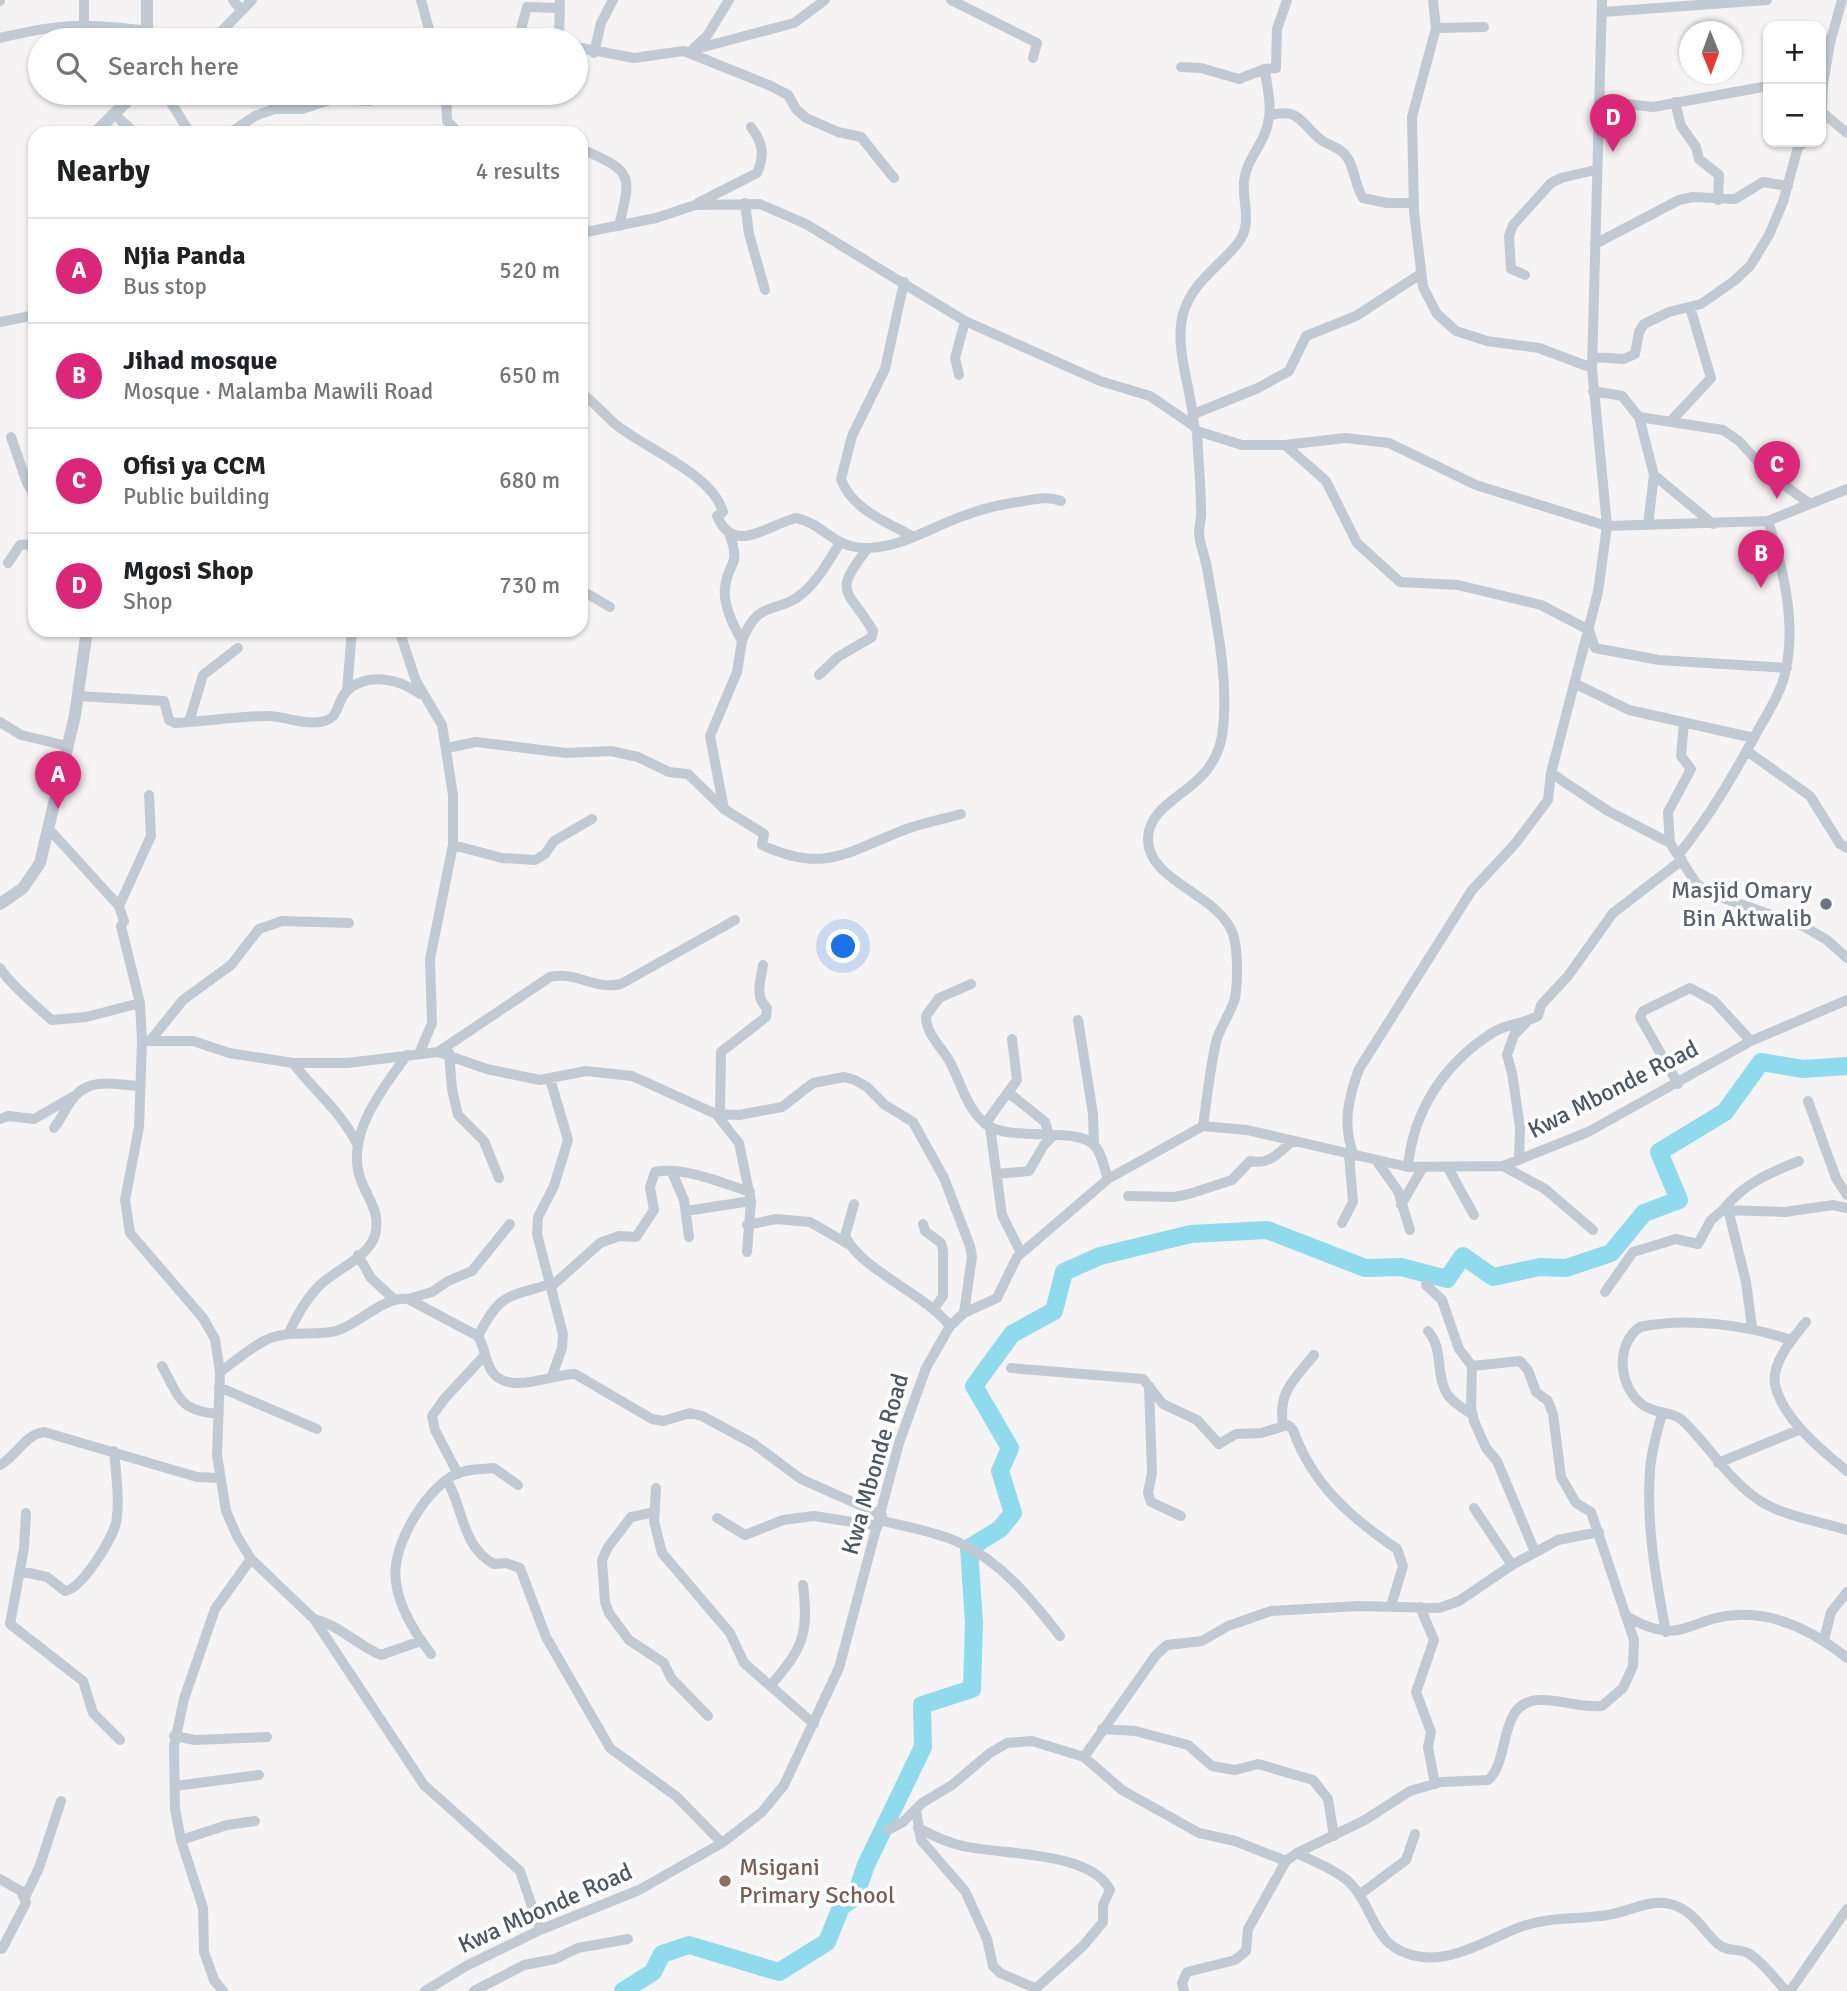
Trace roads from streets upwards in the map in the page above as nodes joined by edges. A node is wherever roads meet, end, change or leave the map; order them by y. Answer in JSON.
{"nodes":[{"id":1,"x":84,"y":0,"type":"edge"},
{"id":2,"x":147,"y":0,"type":"edge"},
{"id":3,"x":233,"y":0,"type":"edge"},
{"id":4,"x":252,"y":0,"type":"edge"},
{"id":5,"x":421,"y":0,"type":"edge"},
{"id":6,"x":613,"y":0,"type":"edge"},
{"id":7,"x":729,"y":0,"type":"edge"},
{"id":8,"x":825,"y":0,"type":"edge"},
{"id":9,"x":951,"y":0,"type":"edge"},
{"id":10,"x":1287,"y":0,"type":"edge"},
{"id":11,"x":1433,"y":0,"type":"edge"},
{"id":12,"x":1602,"y":0,"type":"edge"},
{"id":13,"x":1767,"y":0,"type":"edge"},
{"id":14,"x":1842,"y":0,"type":"edge"},
{"id":15,"x":560,"y":4,"type":"edge"},
{"id":16,"x":241,"y":10,"type":"junction"},
{"id":17,"x":1603,"y":12,"type":"junction"},
{"id":18,"x":84,"y":23,"type":"junction"},
{"id":19,"x":0,"y":26,"type":"edge"},
{"id":20,"x":1484,"y":27,"type":"dead end"},
{"id":21,"x":37,"y":28,"type":"edge"},
{"id":22,"x":111,"y":28,"type":"edge"},
{"id":23,"x":148,"y":28,"type":"edge"},
{"id":24,"x":224,"y":28,"type":"edge"},
{"id":25,"x":429,"y":28,"type":"edge"},
{"id":26,"x":521,"y":28,"type":"edge"},
{"id":27,"x":559,"y":28,"type":"edge"},
{"id":28,"x":1436,"y":28,"type":"junction"},
{"id":29,"x":28,"y":31,"type":"edge"},
{"id":30,"x":4,"y":37,"type":"edge"},
{"id":31,"x":588,"y":51,"type":"edge"},
{"id":32,"x":690,"y":51,"type":"junction"},
{"id":33,"x":594,"y":53,"type":"junction"},
{"id":34,"x":1033,"y":58,"type":"dead end"},
{"id":35,"x":1826,"y":64,"type":"edge"},
{"id":36,"x":1181,"y":67,"type":"dead end"},
{"id":37,"x":1265,"y":69,"type":"junction"},
{"id":38,"x":1763,"y":87,"type":"edge"},
{"id":39,"x":1600,"y":102,"type":"junction"},
{"id":40,"x":1675,"y":102,"type":"junction"},
{"id":41,"x":123,"y":105,"type":"edge"},
{"id":42,"x":172,"y":105,"type":"edge"},
{"id":43,"x":314,"y":105,"type":"edge"},
{"id":44,"x":446,"y":105,"type":"edge"},
{"id":45,"x":114,"y":114,"type":"junction"},
{"id":46,"x":1270,"y":115,"type":"junction"},
{"id":47,"x":1826,"y":116,"type":"edge"},
{"id":48,"x":103,"y":126,"type":"edge"},
{"id":49,"x":127,"y":126,"type":"edge"},
{"id":50,"x":186,"y":126,"type":"edge"},
{"id":51,"x":240,"y":126,"type":"edge"},
{"id":52,"x":452,"y":126,"type":"edge"},
{"id":53,"x":751,"y":127,"type":"dead end"},
{"id":54,"x":1847,"y":133,"type":"edge"},
{"id":55,"x":1801,"y":147,"type":"edge"},
{"id":56,"x":588,"y":152,"type":"dead end"},
{"id":57,"x":1595,"y":170,"type":"junction"},
{"id":58,"x":894,"y":178,"type":"dead end"},
{"id":59,"x":1788,"y":186,"type":"junction"},
{"id":60,"x":1718,"y":200,"type":"junction"},
{"id":61,"x":1413,"y":202,"type":"junction"},
{"id":62,"x":745,"y":203,"type":"junction"},
{"id":63,"x":695,"y":205,"type":"junction"},
{"id":64,"x":620,"y":226,"type":"junction"},
{"id":65,"x":588,"y":232,"type":"edge"},
{"id":66,"x":1595,"y":244,"type":"junction"},
{"id":67,"x":1419,"y":275,"type":"junction"},
{"id":68,"x":1525,"y":275,"type":"dead end"},
{"id":69,"x":904,"y":282,"type":"junction"},
{"id":70,"x":765,"y":290,"type":"dead end"},
{"id":71,"x":1690,"y":307,"type":"junction"},
{"id":72,"x":28,"y":316,"type":"edge"},
{"id":73,"x":965,"y":321,"type":"junction"},
{"id":74,"x":0,"y":322,"type":"edge"},
{"id":75,"x":1593,"y":356,"type":"junction"},
{"id":76,"x":1592,"y":368,"type":"junction"},
{"id":77,"x":959,"y":375,"type":"dead end"},
{"id":78,"x":1593,"y":391,"type":"junction"},
{"id":79,"x":588,"y":399,"type":"edge"},
{"id":80,"x":1194,"y":414,"type":"junction"},
{"id":81,"x":1639,"y":416,"type":"junction"},
{"id":82,"x":1671,"y":421,"type":"junction"},
{"id":83,"x":1195,"y":428,"type":"junction"},
{"id":84,"x":11,"y":437,"type":"dead end"},
{"id":85,"x":1285,"y":445,"type":"junction"},
{"id":86,"x":1654,"y":475,"type":"junction"},
{"id":87,"x":28,"y":485,"type":"edge"},
{"id":88,"x":1847,"y":489,"type":"edge"},
{"id":89,"x":1060,"y":501,"type":"dead end"},
{"id":90,"x":1809,"y":503,"type":"junction"},
{"id":91,"x":1768,"y":521,"type":"junction"},
{"id":92,"x":1713,"y":524,"type":"junction"},
{"id":93,"x":1607,"y":526,"type":"junction"},
{"id":94,"x":1648,"y":526,"type":"junction"},
{"id":95,"x":730,"y":535,"type":"junction"},
{"id":96,"x":914,"y":537,"type":"junction"},
{"id":97,"x":840,"y":543,"type":"junction"},
{"id":98,"x":28,"y":544,"type":"edge"},
{"id":99,"x":868,"y":548,"type":"junction"},
{"id":100,"x":8,"y":563,"type":"dead end"},
{"id":101,"x":588,"y":594,"type":"edge"},
{"id":102,"x":610,"y":607,"type":"dead end"},
{"id":103,"x":1589,"y":630,"type":"junction"},
{"id":104,"x":86,"y":637,"type":"edge"},
{"id":105,"x":351,"y":637,"type":"edge"},
{"id":106,"x":401,"y":637,"type":"edge"},
{"id":107,"x":742,"y":641,"type":"junction"},
{"id":108,"x":238,"y":648,"type":"dead end"},
{"id":109,"x":1787,"y":668,"type":"junction"},
{"id":110,"x":819,"y":675,"type":"dead end"},
{"id":111,"x":1574,"y":683,"type":"junction"},
{"id":112,"x":347,"y":691,"type":"junction"},
{"id":113,"x":77,"y":696,"type":"junction"},
{"id":114,"x":426,"y":699,"type":"junction"},
{"id":115,"x":0,"y":722,"type":"edge"},
{"id":116,"x":188,"y":722,"type":"junction"},
{"id":117,"x":1684,"y":723,"type":"junction"},
{"id":118,"x":1754,"y":738,"type":"junction"},
{"id":119,"x":67,"y":746,"type":"junction"},
{"id":120,"x":447,"y":748,"type":"junction"},
{"id":121,"x":1747,"y":751,"type":"junction"},
{"id":122,"x":1551,"y":773,"type":"junction"},
{"id":123,"x":149,"y":795,"type":"dead end"},
{"id":124,"x":724,"y":809,"type":"junction"},
{"id":125,"x":961,"y":814,"type":"dead end"},
{"id":126,"x":592,"y":819,"type":"dead end"},
{"id":127,"x":48,"y":828,"type":"junction"},
{"id":128,"x":1670,"y":843,"type":"junction"},
{"id":129,"x":453,"y":845,"type":"junction"},
{"id":130,"x":1847,"y":848,"type":"edge"},
{"id":131,"x":1680,"y":857,"type":"junction"},
{"id":132,"x":0,"y":904,"type":"edge"},
{"id":133,"x":119,"y":906,"type":"junction"},
{"id":134,"x":735,"y":919,"type":"dead end"},
{"id":135,"x":349,"y":923,"type":"dead end"},
{"id":136,"x":1847,"y":958,"type":"edge"},
{"id":137,"x":763,"y":965,"type":"dead end"},
{"id":138,"x":0,"y":968,"type":"edge"},
{"id":139,"x":971,"y":984,"type":"dead end"},
{"id":140,"x":1847,"y":1000,"type":"edge"},
{"id":141,"x":140,"y":1003,"type":"junction"},
{"id":142,"x":1531,"y":1019,"type":"junction"},
{"id":143,"x":1078,"y":1020,"type":"dead end"},
{"id":144,"x":1012,"y":1039,"type":"dead end"},
{"id":145,"x":146,"y":1041,"type":"junction"},
{"id":146,"x":1751,"y":1041,"type":"junction"},
{"id":147,"x":444,"y":1052,"type":"junction"},
{"id":148,"x":419,"y":1054,"type":"junction"},
{"id":149,"x":407,"y":1055,"type":"junction"},
{"id":150,"x":293,"y":1063,"type":"junction"},
{"id":151,"x":550,"y":1079,"type":"junction"},
{"id":152,"x":1678,"y":1084,"type":"junction"},
{"id":153,"x":138,"y":1086,"type":"junction"},
{"id":154,"x":1009,"y":1093,"type":"junction"},
{"id":155,"x":75,"y":1096,"type":"junction"},
{"id":156,"x":1808,"y":1101,"type":"dead end"},
{"id":157,"x":718,"y":1114,"type":"junction"},
{"id":158,"x":0,"y":1119,"type":"edge"},
{"id":159,"x":988,"y":1126,"type":"junction"},
{"id":160,"x":1203,"y":1126,"type":"junction"},
{"id":161,"x":54,"y":1128,"type":"dead end"},
{"id":162,"x":1051,"y":1136,"type":"junction"},
{"id":163,"x":1291,"y":1142,"type":"junction"},
{"id":164,"x":358,"y":1144,"type":"junction"},
{"id":165,"x":1094,"y":1145,"type":"junction"},
{"id":166,"x":1351,"y":1155,"type":"junction"},
{"id":167,"x":1376,"y":1160,"type":"junction"},
{"id":168,"x":1520,"y":1160,"type":"junction"},
{"id":169,"x":1799,"y":1161,"type":"dead end"},
{"id":170,"x":1503,"y":1166,"type":"junction"},
{"id":171,"x":1408,"y":1167,"type":"junction"},
{"id":172,"x":1423,"y":1167,"type":"junction"},
{"id":173,"x":1448,"y":1168,"type":"junction"},
{"id":174,"x":672,"y":1171,"type":"junction"},
{"id":175,"x":998,"y":1174,"type":"junction"},
{"id":176,"x":499,"y":1178,"type":"dead end"},
{"id":177,"x":1108,"y":1179,"type":"junction"},
{"id":178,"x":1847,"y":1195,"type":"edge"},
{"id":179,"x":751,"y":1196,"type":"junction"},
{"id":180,"x":1128,"y":1196,"type":"dead end"},
{"id":181,"x":854,"y":1204,"type":"dead end"},
{"id":182,"x":1401,"y":1205,"type":"junction"},
{"id":183,"x":1847,"y":1208,"type":"edge"},
{"id":184,"x":1725,"y":1210,"type":"junction"},
{"id":185,"x":686,"y":1211,"type":"junction"},
{"id":186,"x":1474,"y":1214,"type":"dead end"},
{"id":187,"x":1342,"y":1223,"type":"dead end"},
{"id":188,"x":510,"y":1224,"type":"dead end"},
{"id":189,"x":923,"y":1224,"type":"dead end"},
{"id":190,"x":747,"y":1225,"type":"junction"},
{"id":191,"x":1410,"y":1230,"type":"dead end"},
{"id":192,"x":1593,"y":1230,"type":"dead end"},
{"id":193,"x":689,"y":1237,"type":"dead end"},
{"id":194,"x":849,"y":1244,"type":"junction"},
{"id":195,"x":747,"y":1252,"type":"dead end"},
{"id":196,"x":1021,"y":1253,"type":"junction"},
{"id":197,"x":358,"y":1255,"type":"junction"},
{"id":198,"x":1426,"y":1284,"type":"dead end"},
{"id":199,"x":551,"y":1285,"type":"junction"},
{"id":200,"x":1605,"y":1292,"type":"dead end"},
{"id":201,"x":395,"y":1300,"type":"junction"},
{"id":202,"x":408,"y":1300,"type":"junction"},
{"id":203,"x":933,"y":1310,"type":"junction"},
{"id":204,"x":964,"y":1314,"type":"junction"},
{"id":205,"x":1806,"y":1322,"type":"dead end"},
{"id":206,"x":950,"y":1326,"type":"junction"},
{"id":207,"x":1752,"y":1327,"type":"junction"},
{"id":208,"x":1428,"y":1331,"type":"dead end"},
{"id":209,"x":289,"y":1333,"type":"junction"},
{"id":210,"x":478,"y":1336,"type":"junction"},
{"id":211,"x":1791,"y":1340,"type":"junction"},
{"id":212,"x":485,"y":1355,"type":"junction"},
{"id":213,"x":1314,"y":1355,"type":"dead end"},
{"id":214,"x":162,"y":1366,"type":"dead end"},
{"id":215,"x":1472,"y":1366,"type":"junction"},
{"id":216,"x":1012,"y":1368,"type":"dead end"},
{"id":217,"x":220,"y":1372,"type":"junction"},
{"id":218,"x":552,"y":1376,"type":"junction"},
{"id":219,"x":1149,"y":1386,"type":"junction"},
{"id":220,"x":219,"y":1387,"type":"junction"},
{"id":221,"x":1662,"y":1413,"type":"junction"},
{"id":222,"x":219,"y":1414,"type":"junction"},
{"id":223,"x":1473,"y":1415,"type":"junction"},
{"id":224,"x":1283,"y":1426,"type":"junction"},
{"id":225,"x":317,"y":1429,"type":"dead end"},
{"id":226,"x":1801,"y":1429,"type":"junction"},
{"id":227,"x":114,"y":1451,"type":"junction"},
{"id":228,"x":1718,"y":1463,"type":"junction"},
{"id":229,"x":0,"y":1465,"type":"edge"},
{"id":230,"x":1847,"y":1471,"type":"edge"},
{"id":231,"x":458,"y":1474,"type":"junction"},
{"id":232,"x":220,"y":1478,"type":"junction"},
{"id":233,"x":447,"y":1481,"type":"junction"},
{"id":234,"x":518,"y":1485,"type":"dead end"},
{"id":235,"x":656,"y":1488,"type":"dead end"},
{"id":236,"x":1475,"y":1508,"type":"dead end"},
{"id":237,"x":655,"y":1512,"type":"junction"},
{"id":238,"x":26,"y":1513,"type":"dead end"},
{"id":239,"x":1181,"y":1516,"type":"dead end"},
{"id":240,"x":717,"y":1518,"type":"dead end"},
{"id":241,"x":880,"y":1520,"type":"junction"},
{"id":242,"x":1847,"y":1530,"type":"edge"},
{"id":243,"x":1599,"y":1532,"type":"junction"},
{"id":244,"x":1535,"y":1552,"type":"junction"},
{"id":245,"x":251,"y":1559,"type":"junction"},
{"id":246,"x":1512,"y":1565,"type":"junction"},
{"id":247,"x":20,"y":1571,"type":"junction"},
{"id":248,"x":803,"y":1585,"type":"dead end"},
{"id":249,"x":1847,"y":1592,"type":"edge"},
{"id":250,"x":1391,"y":1606,"type":"junction"},
{"id":251,"x":1420,"y":1607,"type":"junction"},
{"id":252,"x":1628,"y":1617,"type":"junction"},
{"id":253,"x":314,"y":1619,"type":"junction"},
{"id":254,"x":0,"y":1629,"type":"edge"},
{"id":255,"x":12,"y":1629,"type":"junction"},
{"id":256,"x":1666,"y":1632,"type":"junction"},
{"id":257,"x":1060,"y":1636,"type":"dead end"},
{"id":258,"x":1824,"y":1640,"type":"junction"},
{"id":259,"x":421,"y":1641,"type":"junction"},
{"id":260,"x":430,"y":1654,"type":"dead end"},
{"id":261,"x":1847,"y":1658,"type":"edge"},
{"id":262,"x":771,"y":1685,"type":"junction"},
{"id":263,"x":708,"y":1716,"type":"dead end"},
{"id":264,"x":814,"y":1724,"type":"junction"},
{"id":265,"x":1102,"y":1729,"type":"junction"},
{"id":266,"x":174,"y":1737,"type":"junction"},
{"id":267,"x":267,"y":1737,"type":"dead end"},
{"id":268,"x":120,"y":1740,"type":"dead end"},
{"id":269,"x":1084,"y":1757,"type":"junction"},
{"id":270,"x":259,"y":1775,"type":"dead end"},
{"id":271,"x":1435,"y":1784,"type":"junction"},
{"id":272,"x":175,"y":1786,"type":"junction"},
{"id":273,"x":61,"y":1801,"type":"dead end"},
{"id":274,"x":916,"y":1810,"type":"junction"},
{"id":275,"x":255,"y":1821,"type":"dead end"},
{"id":276,"x":918,"y":1828,"type":"junction"},
{"id":277,"x":888,"y":1830,"type":"dead end"},
{"id":278,"x":1415,"y":1834,"type":"dead end"},
{"id":279,"x":1334,"y":1836,"type":"junction"},
{"id":280,"x":181,"y":1840,"type":"junction"},
{"id":281,"x":722,"y":1843,"type":"junction"},
{"id":282,"x":1297,"y":1853,"type":"junction"},
{"id":283,"x":1286,"y":1861,"type":"junction"},
{"id":284,"x":0,"y":1879,"type":"edge"},
{"id":285,"x":1359,"y":1895,"type":"junction"},
{"id":286,"x":24,"y":1896,"type":"junction"},
{"id":287,"x":1847,"y":1909,"type":"edge"},
{"id":288,"x":540,"y":1930,"type":"junction"},
{"id":289,"x":628,"y":1939,"type":"dead end"},
{"id":290,"x":2,"y":1949,"type":"dead end"},
{"id":291,"x":1034,"y":1990,"type":"edge"},
{"id":292,"x":223,"y":1991,"type":"edge"},
{"id":293,"x":425,"y":1991,"type":"edge"},
{"id":294,"x":474,"y":1991,"type":"edge"},
{"id":295,"x":1184,"y":1991,"type":"edge"},
{"id":296,"x":1788,"y":1991,"type":"edge"}],
"edges":[{"from":1,"to":18,"type":"street"},
{"from":2,"to":23,"type":"street"},
{"from":3,"to":16,"type":"street"},
{"from":4,"to":16,"type":"street"},
{"from":5,"to":25,"type":"street"},
{"from":6,"to":33,"type":"street"},
{"from":7,"to":32,"type":"street"},
{"from":8,"to":32,"type":"street"},
{"from":9,"to":34,"type":"street"},
{"from":10,"to":37,"type":"street"},
{"from":11,"to":28,"type":"street"},
{"from":12,"to":17,"type":"street"},
{"from":13,"to":17,"type":"street"},
{"from":14,"to":35,"type":"street"},
{"from":15,"to":26,"type":"street"},
{"from":15,"to":27,"type":"street"},
{"from":16,"to":24,"type":"street"},
{"from":17,"to":39,"type":"street"},
{"from":18,"to":21,"type":"street"},
{"from":18,"to":22,"type":"street"},
{"from":19,"to":30,"type":"street"},
{"from":20,"to":28,"type":"street"},
{"from":28,"to":61,"type":"street"},
{"from":29,"to":30,"type":"street"},
{"from":31,"to":33,"type":"street"},
{"from":32,"to":33,"type":"street"},
{"from":32,"to":58,"type":"street"},
{"from":36,"to":37,"type":"street"},
{"from":37,"to":46,"type":"street"},
{"from":38,"to":40,"type":"street"},
{"from":39,"to":40,"type":"street"},
{"from":39,"to":57,"type":"street"},
{"from":40,"to":60,"type":"street"},
{"from":41,"to":45,"type":"street"},
{"from":42,"to":50,"type":"street"},
{"from":43,"to":51,"type":"street"},
{"from":44,"to":52,"type":"street"},
{"from":45,"to":48,"type":"street"},
{"from":45,"to":49,"type":"street"},
{"from":46,"to":61,"type":"street"},
{"from":46,"to":80,"type":"street"},
{"from":47,"to":54,"type":"street"},
{"from":53,"to":63,"type":"street"},
{"from":55,"to":59,"type":"street"},
{"from":56,"to":64,"type":"street"},
{"from":57,"to":66,"type":"street"},
{"from":57,"to":68,"type":"street"},
{"from":59,"to":60,"type":"street"},
{"from":59,"to":71,"type":"street"},
{"from":60,"to":66,"type":"street"},
{"from":61,"to":67,"type":"street"},
{"from":62,"to":63,"type":"street"},
{"from":62,"to":69,"type":"street"},
{"from":62,"to":70,"type":"street"},
{"from":63,"to":64,"type":"street"},
{"from":64,"to":65,"type":"street"},
{"from":66,"to":75,"type":"street"},
{"from":67,"to":76,"type":"street"},
{"from":67,"to":80,"type":"street"},
{"from":69,"to":73,"type":"street"},
{"from":69,"to":96,"type":"street"},
{"from":71,"to":75,"type":"street"},
{"from":71,"to":82,"type":"street"},
{"from":72,"to":74,"type":"street"},
{"from":73,"to":77,"type":"street"},
{"from":73,"to":83,"type":"street"},
{"from":75,"to":76,"type":"street"},
{"from":76,"to":78,"type":"street"},
{"from":78,"to":81,"type":"street"},
{"from":78,"to":93,"type":"street"},
{"from":79,"to":95,"type":"street"},
{"from":80,"to":83,"type":"street"},
{"from":81,"to":82,"type":"street"},
{"from":81,"to":86,"type":"street"},
{"from":82,"to":90,"type":"street"},
{"from":83,"to":85,"type":"street"},
{"from":83,"to":160,"type":"street"},
{"from":84,"to":87,"type":"street"},
{"from":85,"to":93,"type":"street"},
{"from":85,"to":103,"type":"street"},
{"from":86,"to":92,"type":"street"},
{"from":86,"to":94,"type":"street"},
{"from":88,"to":90,"type":"street"},
{"from":89,"to":96,"type":"street"},
{"from":90,"to":91,"type":"street"},
{"from":91,"to":92,"type":"street"},
{"from":91,"to":109,"type":"street"},
{"from":92,"to":94,"type":"street"},
{"from":93,"to":94,"type":"street"},
{"from":93,"to":103,"type":"street"},
{"from":95,"to":97,"type":"street"},
{"from":95,"to":107,"type":"street"},
{"from":96,"to":99,"type":"street"},
{"from":97,"to":99,"type":"street"},
{"from":97,"to":107,"type":"street"},
{"from":98,"to":100,"type":"street"},
{"from":99,"to":110,"type":"street"},
{"from":101,"to":102,"type":"street"},
{"from":103,"to":109,"type":"street"},
{"from":103,"to":111,"type":"street"},
{"from":104,"to":113,"type":"street"},
{"from":105,"to":112,"type":"street"},
{"from":106,"to":114,"type":"street"},
{"from":107,"to":124,"type":"street"},
{"from":108,"to":116,"type":"street"},
{"from":109,"to":118,"type":"street"},
{"from":111,"to":117,"type":"street"},
{"from":111,"to":122,"type":"street"},
{"from":112,"to":114,"type":"street"},
{"from":112,"to":116,"type":"street"},
{"from":113,"to":116,"type":"street"},
{"from":113,"to":119,"type":"street"},
{"from":114,"to":120,"type":"street"},
{"from":115,"to":119,"type":"street"},
{"from":117,"to":118,"type":"street"},
{"from":117,"to":128,"type":"street"},
{"from":118,"to":121,"type":"street"},
{"from":119,"to":127,"type":"street"},
{"from":120,"to":124,"type":"street"},
{"from":120,"to":129,"type":"street"},
{"from":121,"to":130,"type":"street"},
{"from":121,"to":131,"type":"street"},
{"from":122,"to":128,"type":"street"},
{"from":122,"to":166,"type":"street"},
{"from":123,"to":133,"type":"street"},
{"from":124,"to":125,"type":"street"},
{"from":126,"to":129,"type":"street"},
{"from":127,"to":132,"type":"street"},
{"from":127,"to":133,"type":"street"},
{"from":128,"to":131,"type":"street"},
{"from":129,"to":148,"type":"street"},
{"from":131,"to":136,"type":"street"},
{"from":131,"to":142,"type":"street"},
{"from":133,"to":141,"type":"street"},
{"from":134,"to":147,"type":"street"},
{"from":135,"to":145,"type":"street"},
{"from":137,"to":157,"type":"street"},
{"from":138,"to":141,"type":"street"},
{"from":139,"to":159,"type":"street"},
{"from":140,"to":146,"type":"street","name":"Kwa Mbonde Road"},
{"from":141,"to":145,"type":"street"},
{"from":142,"to":168,"type":"street"},
{"from":142,"to":171,"type":"street"},
{"from":143,"to":165,"type":"street"},
{"from":144,"to":154,"type":"street"},
{"from":145,"to":150,"type":"street"},
{"from":145,"to":153,"type":"street"},
{"from":146,"to":152,"type":"street","name":"Kwa Mbonde Road"},
{"from":146,"to":152,"type":"street"},
{"from":147,"to":148,"type":"street"},
{"from":147,"to":151,"type":"street"},
{"from":147,"to":176,"type":"street"},
{"from":148,"to":149,"type":"street"},
{"from":149,"to":150,"type":"street"},
{"from":149,"to":164,"type":"street"},
{"from":150,"to":164,"type":"street"},
{"from":151,"to":157,"type":"street"},
{"from":151,"to":199,"type":"street"},
{"from":152,"to":168,"type":"street","name":"Kwa Mbonde Road"},
{"from":153,"to":155,"type":"street"},
{"from":153,"to":217,"type":"street"},
{"from":154,"to":159,"type":"street"},
{"from":154,"to":162,"type":"street"},
{"from":155,"to":158,"type":"street"},
{"from":155,"to":161,"type":"street"},
{"from":156,"to":178,"type":"street"},
{"from":157,"to":179,"type":"street"},
{"from":157,"to":204,"type":"street"},
{"from":159,"to":162,"type":"street"},
{"from":159,"to":175,"type":"street"},
{"from":160,"to":163,"type":"street","name":"Kwa Mbonde Road"},
{"from":160,"to":177,"type":"street","name":"Kwa Mbonde Road"},
{"from":162,"to":165,"type":"street"},
{"from":162,"to":175,"type":"street"},
{"from":163,"to":166,"type":"street","name":"Kwa Mbonde Road"},
{"from":163,"to":180,"type":"street"},
{"from":164,"to":197,"type":"street"},
{"from":165,"to":177,"type":"street"},
{"from":166,"to":167,"type":"street","name":"Kwa Mbonde Road"},
{"from":166,"to":187,"type":"street"},
{"from":167,"to":171,"type":"street","name":"Kwa Mbonde Road"},
{"from":167,"to":182,"type":"street"},
{"from":168,"to":170,"type":"street","name":"Kwa Mbonde Road"},
{"from":169,"to":184,"type":"street"},
{"from":170,"to":173,"type":"street","name":"Kwa Mbonde Road"},
{"from":170,"to":192,"type":"street"},
{"from":171,"to":172,"type":"street","name":"Kwa Mbonde Road"},
{"from":172,"to":173,"type":"street","name":"Kwa Mbonde Road"},
{"from":172,"to":182,"type":"street"},
{"from":173,"to":186,"type":"street"},
{"from":174,"to":179,"type":"street"},
{"from":174,"to":185,"type":"street"},
{"from":174,"to":199,"type":"street"},
{"from":175,"to":196,"type":"street"},
{"from":177,"to":196,"type":"street","name":"Kwa Mbonde Road"},
{"from":179,"to":185,"type":"street"},
{"from":179,"to":190,"type":"street"},
{"from":181,"to":194,"type":"street"},
{"from":182,"to":191,"type":"street"},
{"from":183,"to":184,"type":"street"},
{"from":184,"to":200,"type":"street"},
{"from":184,"to":207,"type":"street"},
{"from":185,"to":193,"type":"street"},
{"from":188,"to":202,"type":"street"},
{"from":189,"to":203,"type":"street"},
{"from":190,"to":194,"type":"street"},
{"from":190,"to":195,"type":"street"},
{"from":194,"to":203,"type":"street"},
{"from":196,"to":204,"type":"street","name":"Kwa Mbonde Road"},
{"from":197,"to":201,"type":"street"},
{"from":197,"to":209,"type":"street"},
{"from":198,"to":215,"type":"street"},
{"from":199,"to":210,"type":"street"},
{"from":199,"to":218,"type":"street"},
{"from":201,"to":202,"type":"street"},
{"from":201,"to":209,"type":"street"},
{"from":202,"to":210,"type":"street"},
{"from":203,"to":206,"type":"street"},
{"from":204,"to":206,"type":"street","name":"Kwa Mbonde Road"},
{"from":205,"to":211,"type":"street"},
{"from":206,"to":241,"type":"street","name":"Kwa Mbonde Road"},
{"from":207,"to":211,"type":"street"},
{"from":207,"to":221,"type":"street"},
{"from":208,"to":223,"type":"street"},
{"from":209,"to":217,"type":"street"},
{"from":210,"to":212,"type":"street"},
{"from":211,"to":226,"type":"street"},
{"from":212,"to":218,"type":"street"},
{"from":212,"to":231,"type":"street"},
{"from":213,"to":224,"type":"street"},
{"from":214,"to":222,"type":"street"},
{"from":215,"to":223,"type":"street"},
{"from":215,"to":243,"type":"street"},
{"from":216,"to":219,"type":"street"},
{"from":217,"to":220,"type":"street"},
{"from":218,"to":241,"type":"street"},
{"from":219,"to":224,"type":"street"},
{"from":219,"to":239,"type":"street"},
{"from":220,"to":222,"type":"street"},
{"from":220,"to":225,"type":"street"},
{"from":221,"to":228,"type":"street"},
{"from":221,"to":256,"type":"street"},
{"from":222,"to":232,"type":"street"},
{"from":223,"to":244,"type":"street"},
{"from":224,"to":250,"type":"street"},
{"from":226,"to":228,"type":"street"},
{"from":226,"to":230,"type":"street"},
{"from":227,"to":229,"type":"street"},
{"from":227,"to":232,"type":"street"},
{"from":227,"to":247,"type":"street"},
{"from":228,"to":242,"type":"street"},
{"from":231,"to":233,"type":"street"},
{"from":231,"to":234,"type":"street"},
{"from":232,"to":245,"type":"street"},
{"from":233,"to":259,"type":"street"},
{"from":233,"to":281,"type":"street"},
{"from":235,"to":237,"type":"street"},
{"from":236,"to":246,"type":"street"},
{"from":237,"to":262,"type":"street"},
{"from":237,"to":263,"type":"street"},
{"from":238,"to":247,"type":"street"},
{"from":240,"to":241,"type":"street"},
{"from":241,"to":257,"type":"street"},
{"from":241,"to":264,"type":"street","name":"Kwa Mbonde Road"},
{"from":243,"to":244,"type":"street"},
{"from":243,"to":252,"type":"street"},
{"from":244,"to":246,"type":"street"},
{"from":245,"to":253,"type":"street"},
{"from":245,"to":266,"type":"street"},
{"from":246,"to":251,"type":"street"},
{"from":247,"to":255,"type":"street"},
{"from":248,"to":262,"type":"street"},
{"from":249,"to":258,"type":"street"},
{"from":250,"to":251,"type":"street"},
{"from":250,"to":265,"type":"street"},
{"from":251,"to":271,"type":"street"},
{"from":252,"to":256,"type":"street"},
{"from":252,"to":271,"type":"street"},
{"from":253,"to":259,"type":"street"},
{"from":253,"to":288,"type":"street"},
{"from":254,"to":255,"type":"street"},
{"from":255,"to":268,"type":"street"},
{"from":256,"to":258,"type":"street"},
{"from":258,"to":261,"type":"street"},
{"from":259,"to":260,"type":"street"},
{"from":262,"to":264,"type":"street"},
{"from":264,"to":281,"type":"street","name":"Kwa Mbonde Road"},
{"from":265,"to":269,"type":"street"},
{"from":265,"to":279,"type":"street"},
{"from":266,"to":267,"type":"street"},
{"from":266,"to":272,"type":"street"},
{"from":269,"to":274,"type":"street"},
{"from":269,"to":283,"type":"street"},
{"from":270,"to":272,"type":"street"},
{"from":271,"to":279,"type":"street"},
{"from":272,"to":280,"type":"street"},
{"from":273,"to":286,"type":"street"},
{"from":274,"to":276,"type":"street"},
{"from":274,"to":277,"type":"street"},
{"from":275,"to":280,"type":"street"},
{"from":276,"to":291,"type":"street"},
{"from":276,"to":291,"type":"street"},
{"from":278,"to":285,"type":"street"},
{"from":279,"to":282,"type":"street"},
{"from":280,"to":292,"type":"street"},
{"from":281,"to":288,"type":"street","name":"Kwa Mbonde Road"},
{"from":282,"to":283,"type":"street"},
{"from":282,"to":285,"type":"street"},
{"from":283,"to":295,"type":"street"},
{"from":284,"to":286,"type":"street"},
{"from":285,"to":296,"type":"street"},
{"from":286,"to":290,"type":"street"},
{"from":287,"to":296,"type":"street"},
{"from":288,"to":293,"type":"street","name":"Kwa Mbonde Road"},
{"from":289,"to":294,"type":"street"}]}
